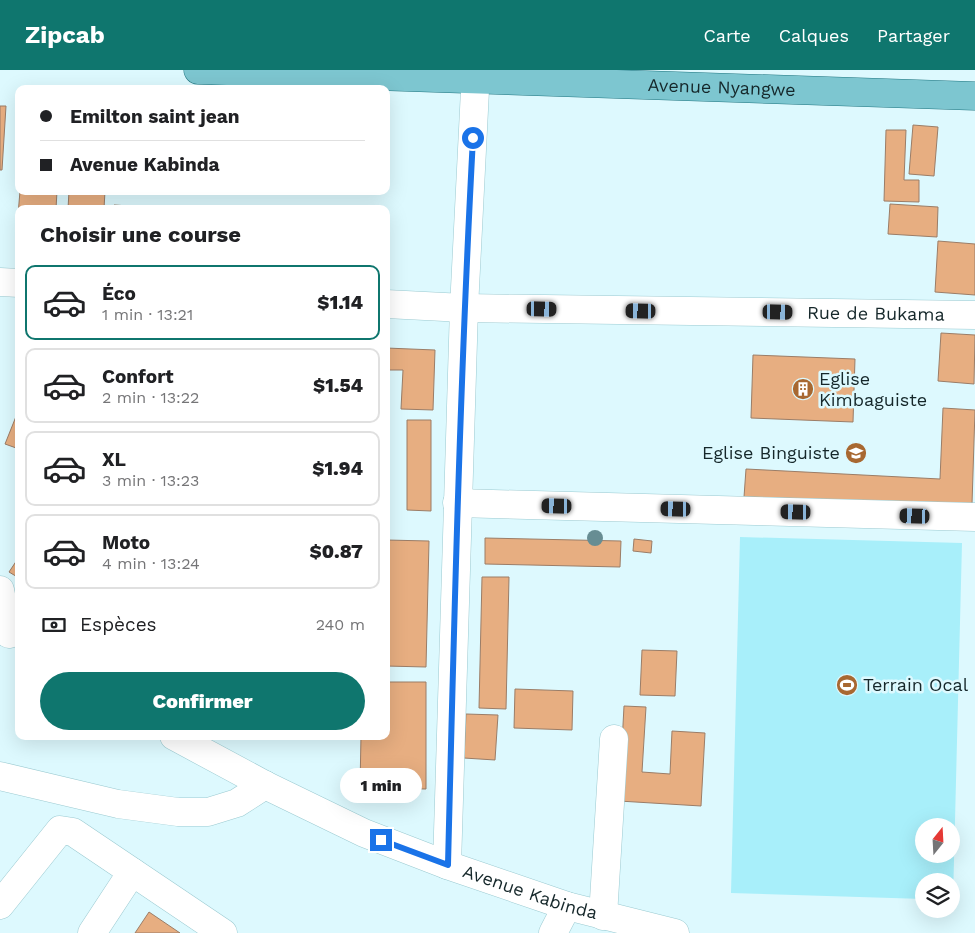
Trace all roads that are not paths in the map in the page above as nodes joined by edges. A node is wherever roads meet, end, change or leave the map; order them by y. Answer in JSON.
{"nodes":[{"id":1,"x":198,"y":70,"type":"edge"},
{"id":2,"x":476,"y":75,"type":"edge"},
{"id":3,"x":975,"y":96,"type":"edge"},
{"id":4,"x":0,"y":282,"type":"edge"},
{"id":5,"x":15,"y":283,"type":"edge"},
{"id":6,"x":390,"y":304,"type":"edge"},
{"id":7,"x":464,"y":308,"type":"junction"},
{"id":8,"x":975,"y":315,"type":"edge"},
{"id":9,"x":457,"y":503,"type":"junction"},
{"id":10,"x":975,"y":517,"type":"edge"},
{"id":11,"x":0,"y":590,"type":"edge"},
{"id":12,"x":9,"y":634,"type":"edge"},
{"id":13,"x":614,"y":739,"type":"dead end"},
{"id":14,"x":181,"y":740,"type":"edge"},
{"id":15,"x":0,"y":776,"type":"edge"},
{"id":16,"x":265,"y":786,"type":"junction"},
{"id":17,"x":448,"y":865,"type":"junction"},
{"id":18,"x":132,"y":872,"type":"junction"},
{"id":19,"x":0,"y":905,"type":"edge"},
{"id":20,"x":567,"y":906,"type":"junction"},
{"id":21,"x":603,"y":916,"type":"junction"},
{"id":22,"x":92,"y":933,"type":"edge"},
{"id":23,"x":223,"y":933,"type":"edge"},
{"id":24,"x":553,"y":933,"type":"edge"},
{"id":25,"x":675,"y":933,"type":"edge"}],
"edges":[{"from":1,"to":2,"type":"main road","name":"Avenue Nyangwe"},
{"from":2,"to":3,"type":"main road","name":"Avenue Nyangwe"},
{"from":2,"to":7,"type":"street"},
{"from":4,"to":5,"type":"street"},
{"from":6,"to":7,"type":"street","name":"Rue de Bukama"},
{"from":7,"to":8,"type":"street","name":"Rue de Bukama"},
{"from":7,"to":9,"type":"street"},
{"from":9,"to":10,"type":"street"},
{"from":9,"to":17,"type":"street"},
{"from":11,"to":12,"type":"street"},
{"from":13,"to":21,"type":"street"},
{"from":14,"to":16,"type":"street","name":"Avenue Kabinda"},
{"from":15,"to":16,"type":"street"},
{"from":16,"to":17,"type":"street","name":"Avenue Kabinda"},
{"from":17,"to":20,"type":"street","name":"Avenue Kabinda"},
{"from":18,"to":19,"type":"street"},
{"from":18,"to":22,"type":"street"},
{"from":18,"to":23,"type":"street"},
{"from":20,"to":21,"type":"street","name":"Avenue Kabinda"},
{"from":20,"to":24,"type":"street"},
{"from":21,"to":25,"type":"street","name":"Avenue Kabinda"}]}
